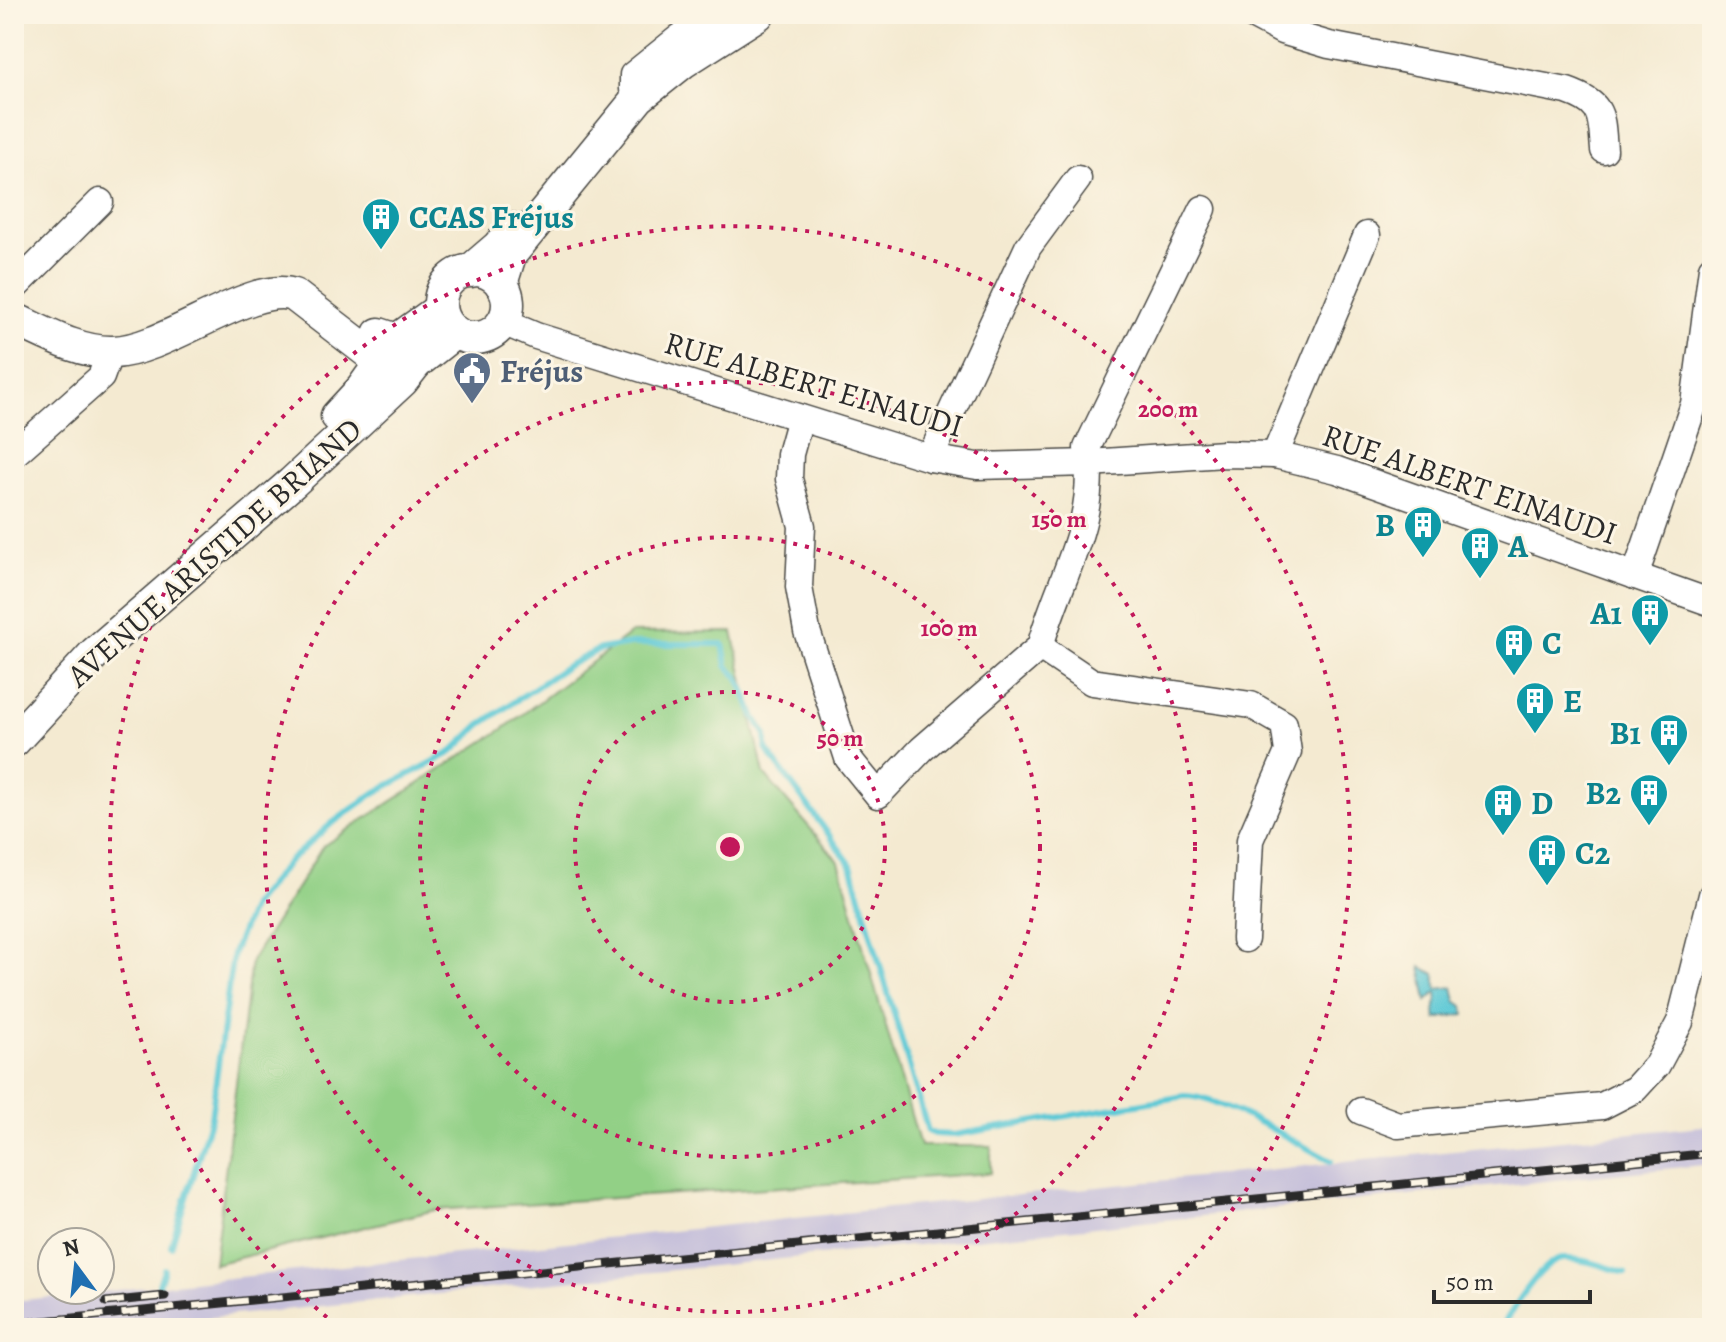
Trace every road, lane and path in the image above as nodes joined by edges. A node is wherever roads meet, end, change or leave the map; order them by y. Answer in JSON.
{"nodes":[{"id":1,"x":716,"y":14,"type":"edge"},
{"id":2,"x":735,"y":14,"type":"edge"},
{"id":3,"x":758,"y":14,"type":"edge"},
{"id":4,"x":1250,"y":14,"type":"edge"},
{"id":5,"x":633,"y":89,"type":"junction"},
{"id":6,"x":1604,"y":150,"type":"dead end"},
{"id":7,"x":1078,"y":179,"type":"dead end"},
{"id":8,"x":100,"y":202,"type":"dead end"},
{"id":9,"x":1203,"y":209,"type":"dead end"},
{"id":10,"x":1367,"y":235,"type":"dead end"},
{"id":11,"x":1712,"y":268,"type":"edge"},
{"id":12,"x":470,"y":271,"type":"junction"},
{"id":13,"x":501,"y":284,"type":"junction"},
{"id":14,"x":14,"y":288,"type":"edge"},
{"id":15,"x":14,"y":309,"type":"edge"},
{"id":16,"x":14,"y":319,"type":"edge"},
{"id":17,"x":448,"y":320,"type":"junction"},
{"id":18,"x":503,"y":322,"type":"junction"},
{"id":19,"x":110,"y":352,"type":"junction"},
{"id":20,"x":398,"y":355,"type":"junction"},
{"id":21,"x":800,"y":418,"type":"junction"},
{"id":22,"x":14,"y":454,"type":"edge"},
{"id":23,"x":1275,"y":455,"type":"junction"},
{"id":24,"x":930,"y":458,"type":"junction"},
{"id":25,"x":1089,"y":463,"type":"junction"},
{"id":26,"x":1635,"y":576,"type":"junction"},
{"id":27,"x":1712,"y":603,"type":"edge"},
{"id":28,"x":1040,"y":647,"type":"junction"},
{"id":29,"x":14,"y":717,"type":"edge"},
{"id":30,"x":14,"y":741,"type":"edge"},
{"id":31,"x":1712,"y":895,"type":"edge"},
{"id":32,"x":1245,"y":939,"type":"dead end"},
{"id":33,"x":1361,"y":1111,"type":"dead end"}],
"edges":[{"from":1,"to":5,"type":"street"},
{"from":2,"to":5,"type":"main road"},
{"from":3,"to":13,"type":"main road"},
{"from":4,"to":6,"type":"street"},
{"from":5,"to":12,"type":"main road"},
{"from":7,"to":24,"type":"street"},
{"from":8,"to":14,"type":"street"},
{"from":9,"to":25,"type":"street"},
{"from":10,"to":23,"type":"street"},
{"from":11,"to":26,"type":"street"},
{"from":12,"to":13,"type":"main road"},
{"from":12,"to":17,"type":"main road"},
{"from":13,"to":18,"type":"main road"},
{"from":15,"to":20,"type":"main road"},
{"from":16,"to":19,"type":"main road"},
{"from":17,"to":18,"type":"main road"},
{"from":17,"to":20,"type":"main road"},
{"from":18,"to":21,"type":"street","name":"RUE ALBERT EINAUDI"},
{"from":19,"to":20,"type":"main road"},
{"from":19,"to":22,"type":"street"},
{"from":20,"to":29,"type":"main road","name":"AVENUE ARISTIDE BRIAND"},
{"from":20,"to":30,"type":"main road","name":"AVENUE ARISTIDE BRIAND"},
{"from":21,"to":24,"type":"street","name":"RUE ALBERT EINAUDI"},
{"from":21,"to":28,"type":"street"},
{"from":23,"to":25,"type":"street","name":"RUE ALBERT EINAUDI"},
{"from":23,"to":26,"type":"street","name":"RUE ALBERT EINAUDI"},
{"from":24,"to":25,"type":"street","name":"RUE ALBERT EINAUDI"},
{"from":25,"to":28,"type":"street"},
{"from":26,"to":27,"type":"street","name":"RUE ALBERT EINAUDI"},
{"from":28,"to":32,"type":"street"},
{"from":31,"to":33,"type":"street"}]}
